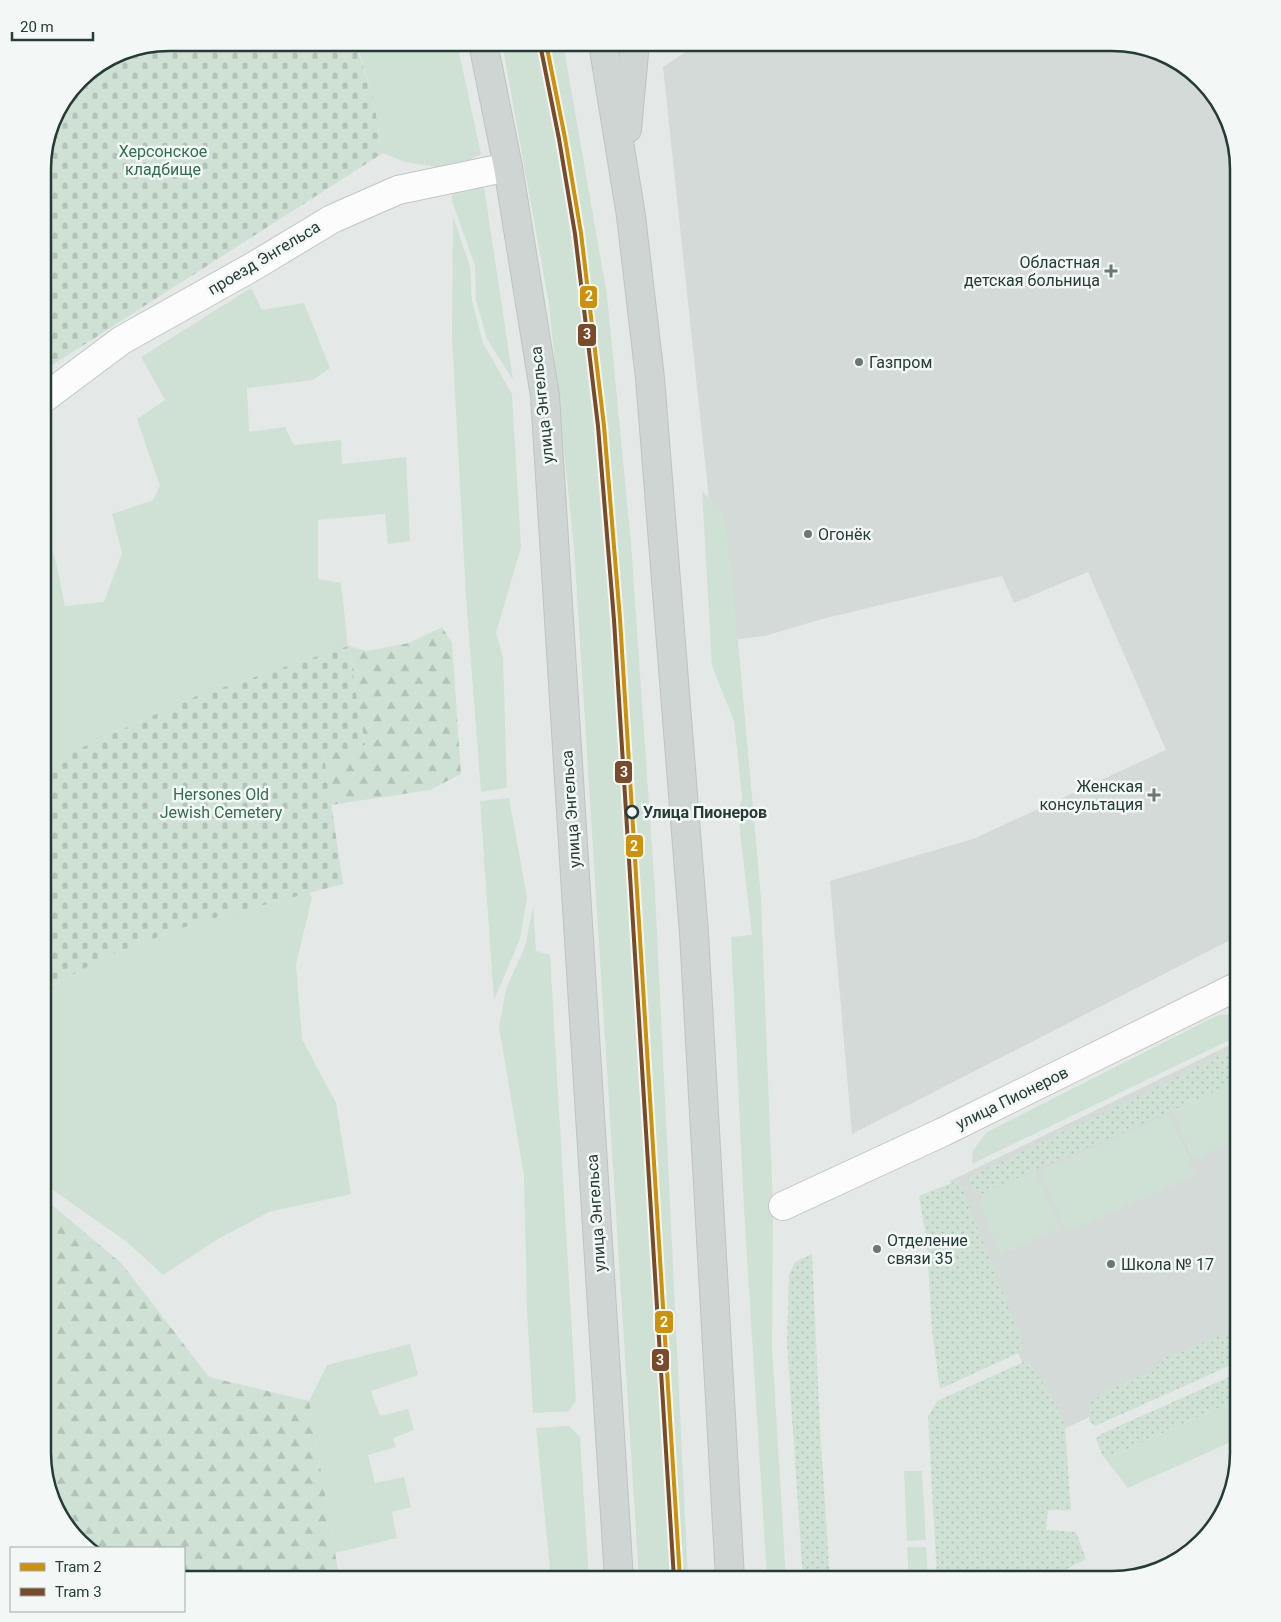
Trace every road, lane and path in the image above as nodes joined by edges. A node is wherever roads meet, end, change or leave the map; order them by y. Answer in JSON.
{"nodes":[{"id":1,"x":485,"y":51,"type":"edge"},
{"id":2,"x":604,"y":51,"type":"edge"},
{"id":3,"x":634,"y":51,"type":"edge"},
{"id":4,"x":508,"y":167,"type":"junction"},
{"id":5,"x":631,"y":216,"type":"junction"},
{"id":6,"x":52,"y":392,"type":"edge"},
{"id":7,"x":1230,"y":990,"type":"edge"},
{"id":8,"x":783,"y":1206,"type":"dead end"},
{"id":9,"x":618,"y":1571,"type":"edge"},
{"id":10,"x":729,"y":1571,"type":"edge"}],
"edges":[{"from":1,"to":4,"type":"main road","name":"улица Энгельса"},
{"from":2,"to":5,"type":"main road"},
{"from":3,"to":5,"type":"main road"},
{"from":4,"to":6,"type":"street","name":"проезд Энгельса"},
{"from":4,"to":9,"type":"main road","name":"улица Энгельса"},
{"from":5,"to":10,"type":"main road"},
{"from":7,"to":8,"type":"street","name":"улица Пионеров"}]}
